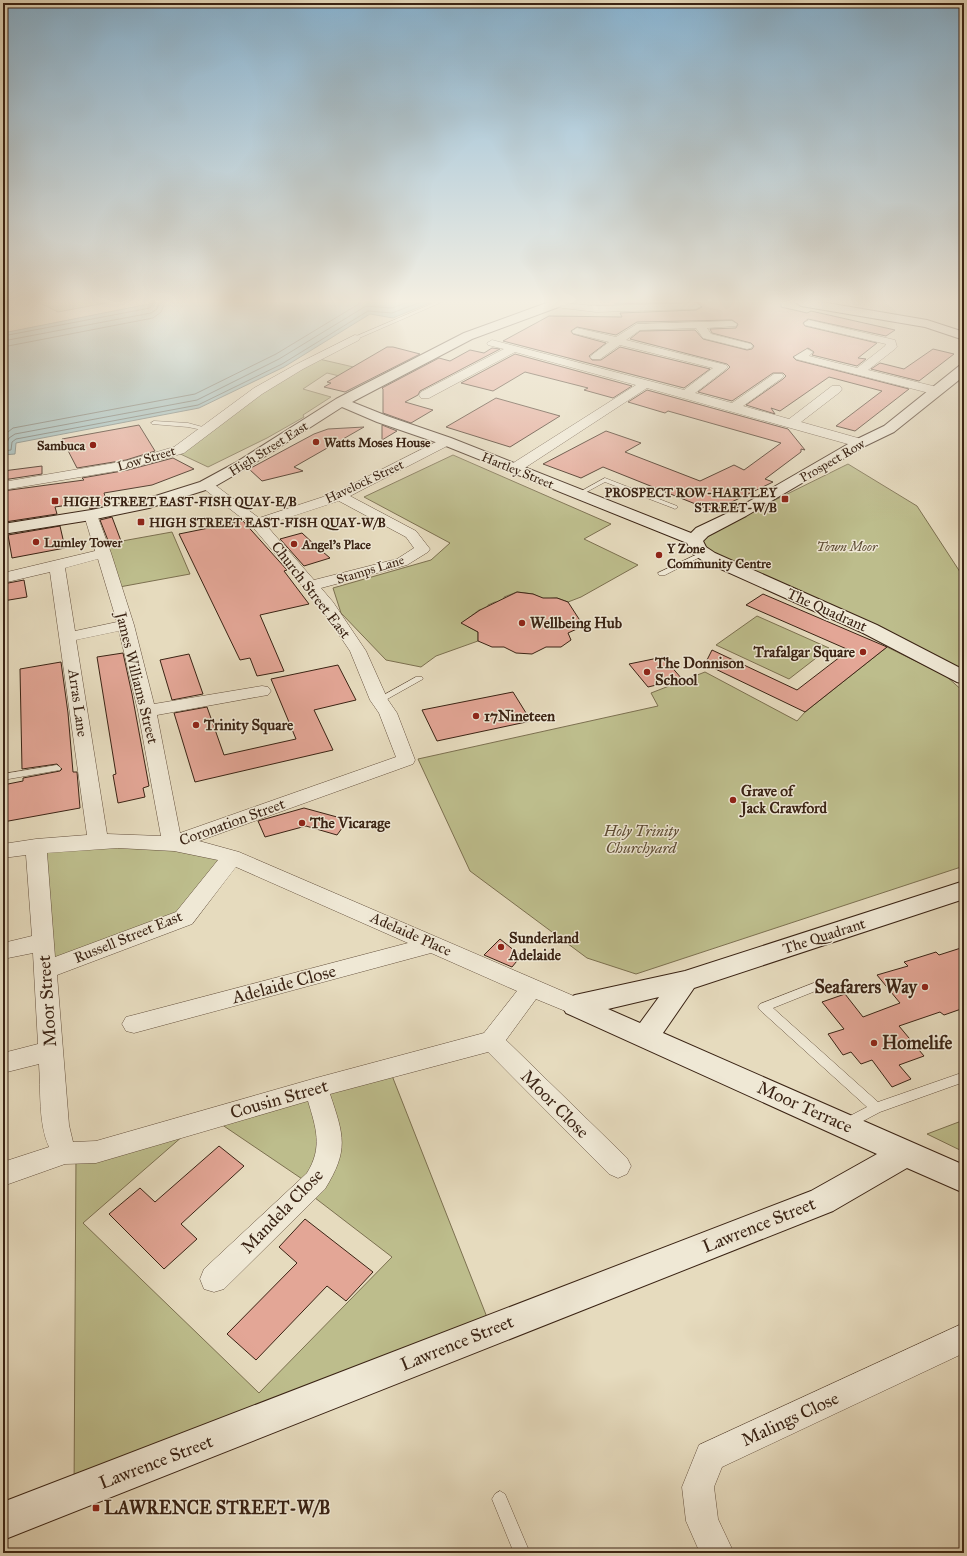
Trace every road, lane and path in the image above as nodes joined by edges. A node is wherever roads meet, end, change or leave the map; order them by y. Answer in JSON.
{"nodes":[{"id":1,"x":285,"y":375,"type":"edge"},
{"id":2,"x":394,"y":375,"type":"edge"},
{"id":3,"x":464,"y":375,"type":"edge"},
{"id":4,"x":615,"y":375,"type":"edge"},
{"id":5,"x":712,"y":375,"type":"edge"},
{"id":6,"x":869,"y":375,"type":"edge"},
{"id":7,"x":957,"y":375,"type":"edge"},
{"id":8,"x":778,"y":376,"type":"dead end"},
{"id":9,"x":646,"y":383,"type":"junction"},
{"id":10,"x":836,"y":389,"type":"dead end"},
{"id":11,"x":937,"y":391,"type":"junction"},
{"id":12,"x":686,"y":394,"type":"junction"},
{"id":13,"x":425,"y":395,"type":"dead end"},
{"id":14,"x":341,"y":402,"type":"junction"},
{"id":15,"x":734,"y":407,"type":"junction"},
{"id":16,"x":154,"y":423,"type":"dead end"},
{"id":17,"x":792,"y":423,"type":"junction"},
{"id":18,"x":207,"y":429,"type":"junction"},
{"id":19,"x":446,"y":441,"type":"junction"},
{"id":20,"x":860,"y":443,"type":"junction"},
{"id":21,"x":515,"y":468,"type":"junction"},
{"id":22,"x":206,"y":485,"type":"junction"},
{"id":23,"x":3,"y":486,"type":"edge"},
{"id":24,"x":579,"y":494,"type":"junction"},
{"id":25,"x":340,"y":496,"type":"junction"},
{"id":26,"x":675,"y":507,"type":"dead end"},
{"id":27,"x":91,"y":515,"type":"junction"},
{"id":28,"x":257,"y":523,"type":"junction"},
{"id":29,"x":3,"y":529,"type":"edge"},
{"id":30,"x":699,"y":547,"type":"junction"},
{"id":31,"x":104,"y":553,"type":"junction"},
{"id":32,"x":57,"y":566,"type":"junction"},
{"id":33,"x":662,"y":573,"type":"dead end"},
{"id":34,"x":3,"y":578,"type":"edge"},
{"id":35,"x":311,"y":586,"type":"junction"},
{"id":36,"x":126,"y":625,"type":"junction"},
{"id":37,"x":68,"y":637,"type":"junction"},
{"id":38,"x":964,"y":678,"type":"edge"},
{"id":39,"x":419,"y":679,"type":"dead end"},
{"id":40,"x":262,"y":691,"type":"dead end"},
{"id":41,"x":379,"y":700,"type":"junction"},
{"id":42,"x":147,"y":711,"type":"junction"},
{"id":43,"x":406,"y":760,"type":"joint"},
{"id":44,"x":57,"y":768,"type":"dead end"},
{"id":45,"x":3,"y":777,"type":"edge"},
{"id":46,"x":98,"y":840,"type":"junction"},
{"id":47,"x":172,"y":843,"type":"junction"},
{"id":48,"x":36,"y":846,"type":"junction"},
{"id":49,"x":3,"y":850,"type":"edge"},
{"id":50,"x":232,"y":857,"type":"junction"},
{"id":51,"x":964,"y":890,"type":"edge"},
{"id":52,"x":43,"y":942,"type":"junction"},
{"id":53,"x":434,"y":944,"type":"junction"},
{"id":54,"x":3,"y":951,"type":"edge"},
{"id":55,"x":45,"y":970,"type":"junction"},
{"id":56,"x":685,"y":981,"type":"junction"},
{"id":57,"x":819,"y":985,"type":"dead end"},
{"id":58,"x":532,"y":988,"type":"junction"},
{"id":59,"x":575,"y":1006,"type":"junction"},
{"id":60,"x":134,"y":1024,"type":"dead end"},
{"id":61,"x":645,"y":1037,"type":"junction"},
{"id":62,"x":492,"y":1041,"type":"junction"},
{"id":63,"x":51,"y":1051,"type":"junction"},
{"id":64,"x":3,"y":1063,"type":"edge"},
{"id":65,"x":964,"y":1077,"type":"edge"},
{"id":66,"x":316,"y":1088,"type":"junction"},
{"id":67,"x":876,"y":1108,"type":"junction"},
{"id":68,"x":845,"y":1125,"type":"junction"},
{"id":69,"x":66,"y":1153,"type":"junction"},
{"id":70,"x":906,"y":1153,"type":"junction"},
{"id":71,"x":618,"y":1166,"type":"dead end"},
{"id":72,"x":3,"y":1174,"type":"edge"},
{"id":73,"x":964,"y":1179,"type":"edge"},
{"id":74,"x":214,"y":1279,"type":"dead end"},
{"id":75,"x":964,"y":1338,"type":"edge"},
{"id":76,"x":500,"y":1499,"type":"dead end"},
{"id":77,"x":3,"y":1521,"type":"edge"},
{"id":78,"x":522,"y":1553,"type":"edge"},
{"id":79,"x":717,"y":1553,"type":"edge"}],
"edges":[{"from":1,"to":18,"type":"street","name":"Low Street"},
{"from":2,"to":14,"type":"street","name":"High Street East"},
{"from":3,"to":13,"type":"street"},
{"from":4,"to":9,"type":"street"},
{"from":5,"to":12,"type":"street"},
{"from":6,"to":11,"type":"street"},
{"from":7,"to":11,"type":"street","name":"Prospect Row"},
{"from":8,"to":15,"type":"street"},
{"from":9,"to":12,"type":"street"},
{"from":9,"to":21,"type":"street"},
{"from":10,"to":17,"type":"street"},
{"from":11,"to":20,"type":"street","name":"Prospect Row"},
{"from":12,"to":15,"type":"street"},
{"from":14,"to":19,"type":"street","name":"Hartley Street"},
{"from":14,"to":22,"type":"street","name":"High Street East"},
{"from":15,"to":17,"type":"street"},
{"from":16,"to":18,"type":"lane"},
{"from":17,"to":20,"type":"street"},
{"from":18,"to":23,"type":"street","name":"Low Street"},
{"from":19,"to":21,"type":"street","name":"Hartley Street"},
{"from":19,"to":25,"type":"street","name":"Havelock Street"},
{"from":20,"to":30,"type":"street","name":"Prospect Row"},
{"from":21,"to":24,"type":"street","name":"Hartley Street"},
{"from":22,"to":27,"type":"street","name":"High Street East"},
{"from":22,"to":28,"type":"street","name":"Church Street East"},
{"from":24,"to":26,"type":"lane"},
{"from":24,"to":30,"type":"street","name":"Hartley Street"},
{"from":25,"to":28,"type":"street","name":"Havelock Street"},
{"from":25,"to":35,"type":"street","name":"Stamps Lane"},
{"from":27,"to":29,"type":"street","name":"High Street East"},
{"from":27,"to":31,"type":"street","name":"James Williams Street"},
{"from":28,"to":35,"type":"street","name":"Church Street East"},
{"from":30,"to":33,"type":"lane"},
{"from":30,"to":38,"type":"street","name":"The Quadrant"},
{"from":31,"to":32,"type":"street"},
{"from":31,"to":36,"type":"street","name":"James Williams Street"},
{"from":32,"to":34,"type":"street"},
{"from":32,"to":37,"type":"street","name":"Arras Lane"},
{"from":35,"to":41,"type":"street","name":"Church Street East"},
{"from":36,"to":37,"type":"street"},
{"from":36,"to":42,"type":"street","name":"James Williams Street"},
{"from":37,"to":46,"type":"street","name":"Arras Lane"},
{"from":39,"to":41,"type":"lane"},
{"from":40,"to":42,"type":"street"},
{"from":41,"to":43,"type":"street","name":"Church Street East"},
{"from":42,"to":47,"type":"street","name":"James Williams Street"},
{"from":43,"to":47,"type":"street","name":"Coronation Street"},
{"from":44,"to":45,"type":"lane"},
{"from":46,"to":47,"type":"street","name":"Coronation Street"},
{"from":46,"to":48,"type":"street","name":"Coronation Street"},
{"from":47,"to":50,"type":"street","name":"Adelaide Place"},
{"from":48,"to":49,"type":"street","name":"Coronation Street"},
{"from":48,"to":52,"type":"street","name":"Moor Street"},
{"from":50,"to":53,"type":"street","name":"Adelaide Place"},
{"from":50,"to":55,"type":"street","name":"Russell Street East"},
{"from":51,"to":56,"type":"street","name":"The Quadrant"},
{"from":52,"to":54,"type":"street"},
{"from":52,"to":55,"type":"street","name":"Moor Street"},
{"from":53,"to":58,"type":"street","name":"Adelaide Place"},
{"from":53,"to":60,"type":"street","name":"Adelaide Close"},
{"from":55,"to":63,"type":"street","name":"Moor Street"},
{"from":56,"to":59,"type":"street","name":"The Quadrant"},
{"from":56,"to":61,"type":"street"},
{"from":57,"to":67,"type":"lane"},
{"from":58,"to":59,"type":"street","name":"Adelaide Place"},
{"from":58,"to":62,"type":"street"},
{"from":59,"to":61,"type":"street","name":"Adelaide Place"},
{"from":61,"to":68,"type":"street","name":"Moor Terrace"},
{"from":62,"to":66,"type":"street","name":"Cousin Street"},
{"from":62,"to":71,"type":"street","name":"Moor Close"},
{"from":63,"to":64,"type":"street"},
{"from":63,"to":69,"type":"street","name":"Moor Street"},
{"from":65,"to":67,"type":"lane"},
{"from":66,"to":69,"type":"street","name":"Cousin Street"},
{"from":66,"to":74,"type":"street","name":"Mandela Close"},
{"from":67,"to":68,"type":"lane"},
{"from":68,"to":70,"type":"street","name":"Moor Terrace"},
{"from":69,"to":72,"type":"street","name":"Cousin Street"},
{"from":70,"to":73,"type":"street","name":"Moor Terrace"},
{"from":70,"to":77,"type":"street","name":"Lawrence Street"},
{"from":75,"to":79,"type":"street","name":"Malings Close"},
{"from":76,"to":78,"type":"lane"}]}
